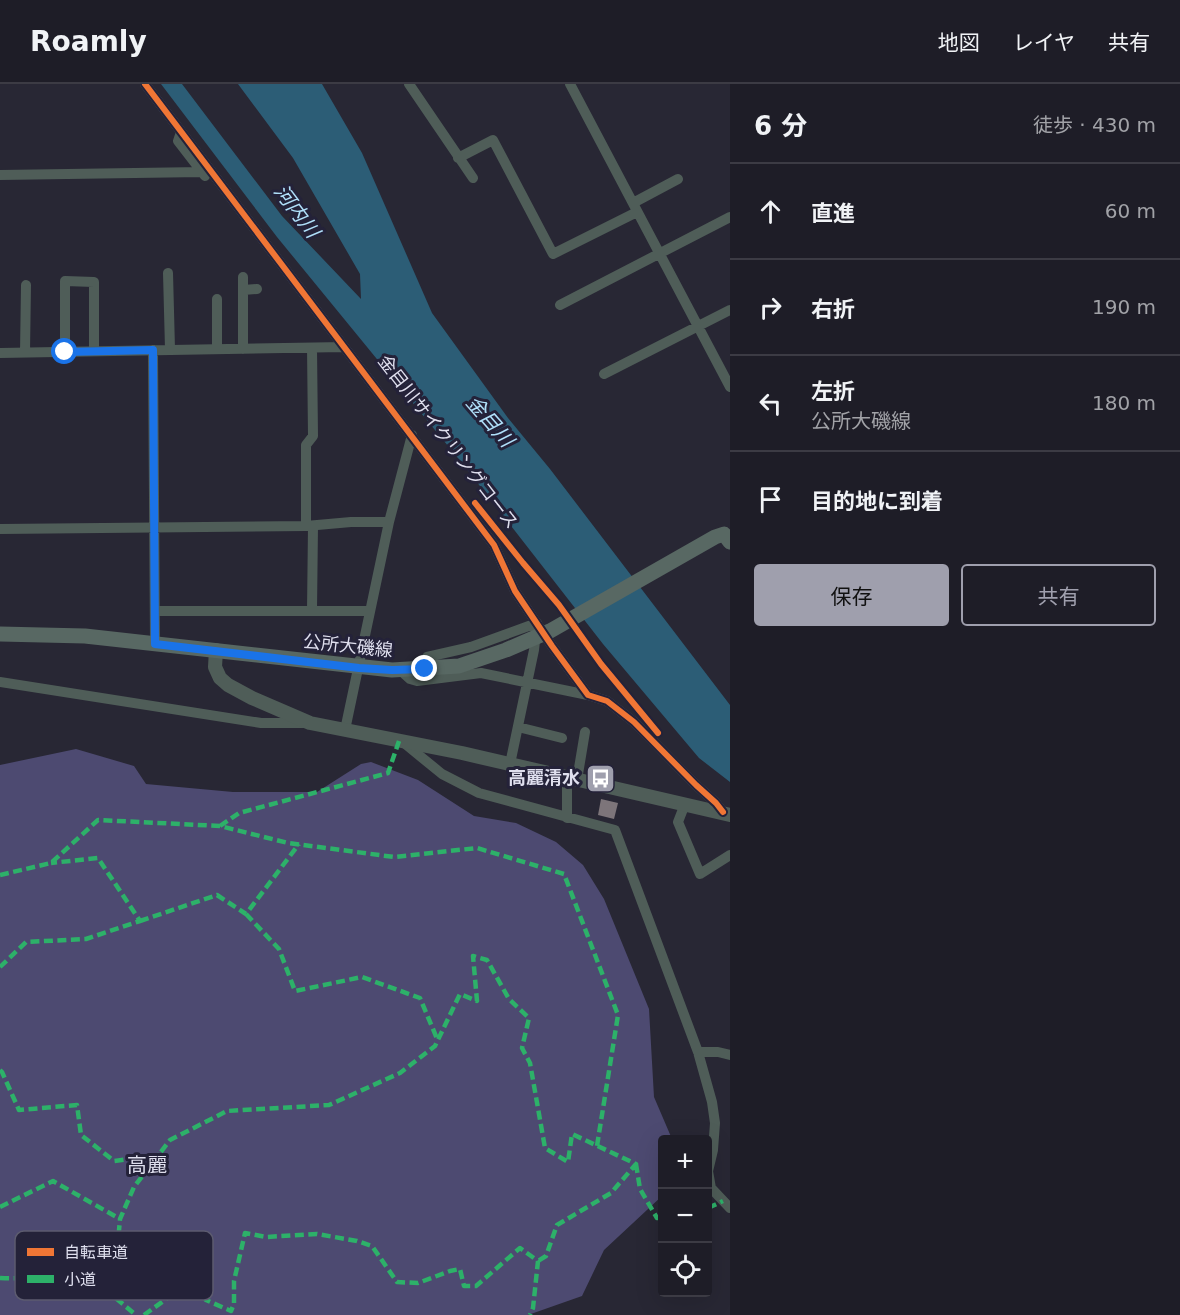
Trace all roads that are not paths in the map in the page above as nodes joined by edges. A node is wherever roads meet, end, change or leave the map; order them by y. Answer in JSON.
{"nodes":[{"id":1,"x":145,"y":84,"type":"edge"},
{"id":2,"x":409,"y":84,"type":"edge"},
{"id":3,"x":570,"y":84,"type":"edge"},
{"id":4,"x":181,"y":132,"type":"junction"},
{"id":5,"x":458,"y":158,"type":"junction"},
{"id":6,"x":202,"y":172,"type":"junction"},
{"id":7,"x":0,"y":175,"type":"edge"},
{"id":8,"x":473,"y":178,"type":"dead end"},
{"id":9,"x":678,"y":179,"type":"dead end"},
{"id":10,"x":232,"y":200,"type":"junction"},
{"id":11,"x":635,"y":207,"type":"junction"},
{"id":12,"x":730,"y":217,"type":"edge"},
{"id":13,"x":659,"y":254,"type":"junction"},
{"id":14,"x":168,"y":273,"type":"dead end"},
{"id":15,"x":243,"y":277,"type":"dead end"},
{"id":16,"x":26,"y":285,"type":"dead end"},
{"id":17,"x":257,"y":289,"type":"dead end"},
{"id":18,"x":243,"y":290,"type":"junction"},
{"id":19,"x":217,"y":299,"type":"dead end"},
{"id":20,"x":560,"y":305,"type":"dead end"},
{"id":21,"x":730,"y":310,"type":"edge"},
{"id":22,"x":698,"y":326,"type":"junction"},
{"id":23,"x":344,"y":347,"type":"junction"},
{"id":24,"x":312,"y":348,"type":"junction"},
{"id":25,"x":217,"y":349,"type":"junction"},
{"id":26,"x":243,"y":349,"type":"junction"},
{"id":27,"x":153,"y":350,"type":"junction"},
{"id":28,"x":170,"y":350,"type":"junction"},
{"id":29,"x":94,"y":351,"type":"junction"},
{"id":30,"x":25,"y":352,"type":"junction"},
{"id":31,"x":65,"y":352,"type":"junction"},
{"id":32,"x":0,"y":353,"type":"edge"},
{"id":33,"x":604,"y":374,"type":"dead end"},
{"id":34,"x":730,"y":387,"type":"edge"},
{"id":35,"x":412,"y":435,"type":"junction"},
{"id":36,"x":389,"y":522,"type":"junction"},
{"id":37,"x":153,"y":526,"type":"junction"},
{"id":38,"x":309,"y":526,"type":"junction"},
{"id":39,"x":0,"y":529,"type":"edge"},
{"id":40,"x":728,"y":535,"type":"edge"},
{"id":41,"x":312,"y":610,"type":"junction"},
{"id":42,"x":156,"y":611,"type":"junction"},
{"id":43,"x":370,"y":611,"type":"junction"},
{"id":44,"x":537,"y":623,"type":"junction"},
{"id":45,"x":0,"y":631,"type":"edge"},
{"id":46,"x":155,"y":644,"type":"junction"},
{"id":47,"x":216,"y":651,"type":"junction"},
{"id":48,"x":359,"y":668,"type":"junction"},
{"id":49,"x":400,"y":670,"type":"junction"},
{"id":50,"x":419,"y":670,"type":"junction"},
{"id":51,"x":0,"y":682,"type":"edge"},
{"id":52,"x":528,"y":682,"type":"junction"},
{"id":53,"x":588,"y":695,"type":"junction"},
{"id":54,"x":310,"y":723,"type":"junction"},
{"id":55,"x":518,"y":727,"type":"junction"},
{"id":56,"x":345,"y":730,"type":"junction"},
{"id":57,"x":585,"y":732,"type":"dead end"},
{"id":58,"x":562,"y":738,"type":"dead end"},
{"id":59,"x":403,"y":741,"type":"junction"},
{"id":60,"x":510,"y":764,"type":"junction"},
{"id":61,"x":572,"y":779,"type":"junction"},
{"id":62,"x":685,"y":804,"type":"junction"},
{"id":63,"x":727,"y":814,"type":"edge"},
{"id":64,"x":567,"y":818,"type":"junction"},
{"id":65,"x":730,"y":855,"type":"edge"},
{"id":66,"x":698,"y":1052,"type":"junction"},
{"id":67,"x":730,"y":1055,"type":"edge"},
{"id":68,"x":730,"y":1209,"type":"edge"}],
"edges":[{"from":1,"to":4,"type":"street"},
{"from":2,"to":5,"type":"street"},
{"from":3,"to":11,"type":"street"},
{"from":4,"to":6,"type":"street"},
{"from":4,"to":10,"type":"street"},
{"from":5,"to":8,"type":"street"},
{"from":5,"to":11,"type":"street"},
{"from":6,"to":7,"type":"street"},
{"from":6,"to":10,"type":"street"},
{"from":9,"to":11,"type":"street"},
{"from":10,"to":23,"type":"street"},
{"from":11,"to":13,"type":"street"},
{"from":12,"to":13,"type":"street"},
{"from":13,"to":20,"type":"street"},
{"from":13,"to":22,"type":"street"},
{"from":14,"to":28,"type":"street"},
{"from":15,"to":18,"type":"street"},
{"from":16,"to":30,"type":"street"},
{"from":17,"to":18,"type":"street"},
{"from":18,"to":26,"type":"street"},
{"from":19,"to":25,"type":"street"},
{"from":21,"to":22,"type":"street"},
{"from":22,"to":33,"type":"street"},
{"from":22,"to":34,"type":"street"},
{"from":23,"to":24,"type":"street"},
{"from":23,"to":35,"type":"street"},
{"from":24,"to":26,"type":"street"},
{"from":24,"to":38,"type":"street"},
{"from":25,"to":26,"type":"street"},
{"from":25,"to":28,"type":"street"},
{"from":27,"to":28,"type":"street"},
{"from":27,"to":29,"type":"street"},
{"from":27,"to":37,"type":"street"},
{"from":29,"to":31,"type":"street"},
{"from":29,"to":31,"type":"street"},
{"from":30,"to":31,"type":"street"},
{"from":30,"to":32,"type":"street"},
{"from":35,"to":36,"type":"street"},
{"from":35,"to":44,"type":"street"},
{"from":36,"to":38,"type":"street"},
{"from":36,"to":43,"type":"street"},
{"from":37,"to":38,"type":"street"},
{"from":37,"to":39,"type":"street"},
{"from":37,"to":42,"type":"street"},
{"from":38,"to":41,"type":"street"},
{"from":40,"to":50,"type":"main road","name":"公所大磯線"},
{"from":41,"to":42,"type":"street"},
{"from":41,"to":43,"type":"street"},
{"from":42,"to":46,"type":"street"},
{"from":43,"to":48,"type":"street"},
{"from":44,"to":50,"type":"street"},
{"from":44,"to":52,"type":"street"},
{"from":44,"to":53,"type":"street"},
{"from":45,"to":46,"type":"main road","name":"公所大磯線"},
{"from":46,"to":47,"type":"main road","name":"公所大磯線"},
{"from":47,"to":48,"type":"main road","name":"公所大磯線"},
{"from":47,"to":54,"type":"street"},
{"from":48,"to":49,"type":"main road","name":"公所大磯線"},
{"from":48,"to":56,"type":"street"},
{"from":49,"to":50,"type":"main road","name":"公所大磯線"},
{"from":49,"to":52,"type":"street"},
{"from":51,"to":54,"type":"street"},
{"from":52,"to":53,"type":"street"},
{"from":52,"to":55,"type":"street"},
{"from":53,"to":63,"type":"street"},
{"from":54,"to":56,"type":"street"},
{"from":55,"to":58,"type":"street"},
{"from":55,"to":60,"type":"street"},
{"from":56,"to":59,"type":"street"},
{"from":57,"to":61,"type":"street"},
{"from":59,"to":60,"type":"street"},
{"from":59,"to":64,"type":"street"},
{"from":60,"to":61,"type":"street"},
{"from":61,"to":62,"type":"street"},
{"from":61,"to":64,"type":"street"},
{"from":62,"to":63,"type":"street"},
{"from":62,"to":65,"type":"street"},
{"from":64,"to":66,"type":"street"},
{"from":66,"to":67,"type":"street"},
{"from":66,"to":68,"type":"street"}]}
